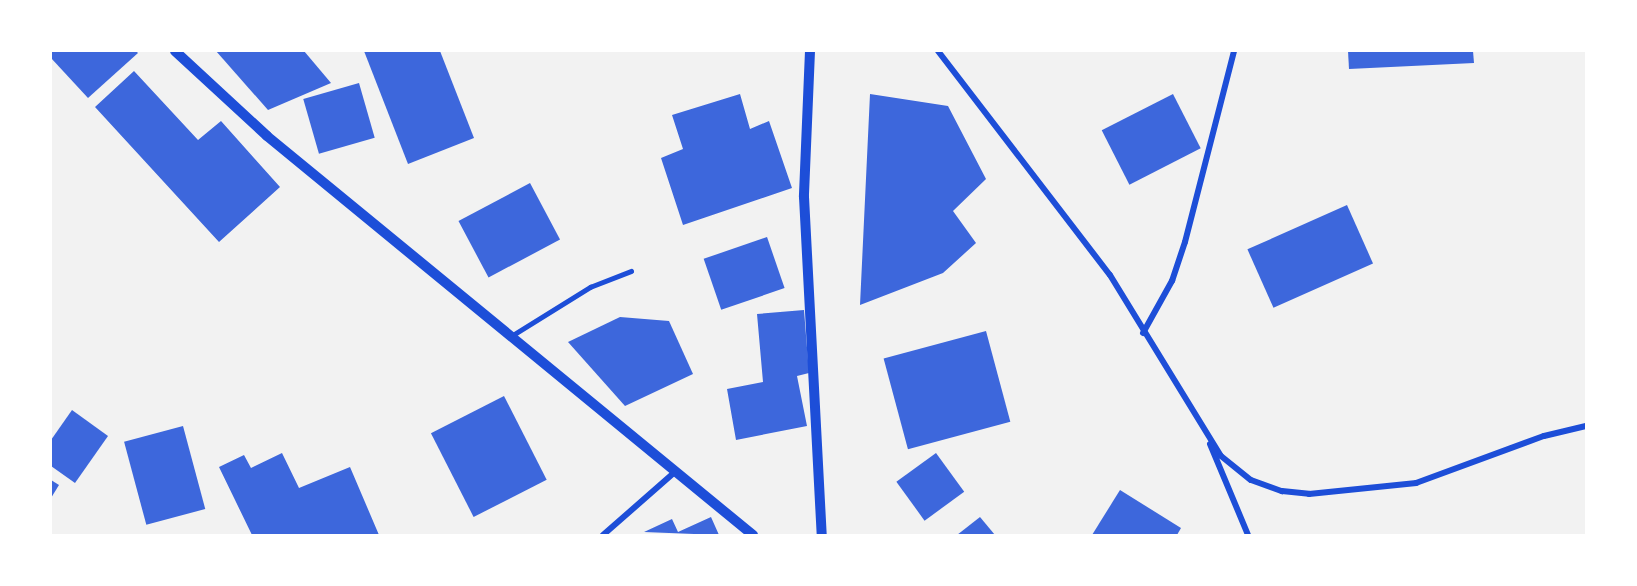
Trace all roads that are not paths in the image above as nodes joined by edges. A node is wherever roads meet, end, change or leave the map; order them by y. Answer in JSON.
{"nodes":[{"id":1,"x":175,"y":51,"type":"edge"},
{"id":2,"x":810,"y":51,"type":"edge"},
{"id":3,"x":938,"y":51,"type":"edge"},
{"id":4,"x":1234,"y":51,"type":"edge"},
{"id":5,"x":631,"y":271,"type":"dead end"},
{"id":6,"x":1143,"y":333,"type":"junction"},
{"id":7,"x":513,"y":335,"type":"junction"},
{"id":8,"x":1586,"y":426,"type":"edge"},
{"id":9,"x":1205,"y":429,"type":"junction"},
{"id":10,"x":676,"y":471,"type":"junction"},
{"id":11,"x":603,"y":535,"type":"edge"},
{"id":12,"x":753,"y":535,"type":"edge"},
{"id":13,"x":822,"y":535,"type":"edge"},
{"id":14,"x":1248,"y":535,"type":"edge"}],
"edges":[{"from":1,"to":7,"type":"street"},
{"from":2,"to":13,"type":"street"},
{"from":3,"to":6,"type":"street"},
{"from":4,"to":6,"type":"street"},
{"from":5,"to":7,"type":"lane"},
{"from":6,"to":9,"type":"street"},
{"from":7,"to":10,"type":"street"},
{"from":8,"to":9,"type":"street"},
{"from":9,"to":14,"type":"street"},
{"from":10,"to":11,"type":"street"},
{"from":10,"to":12,"type":"street"}]}
